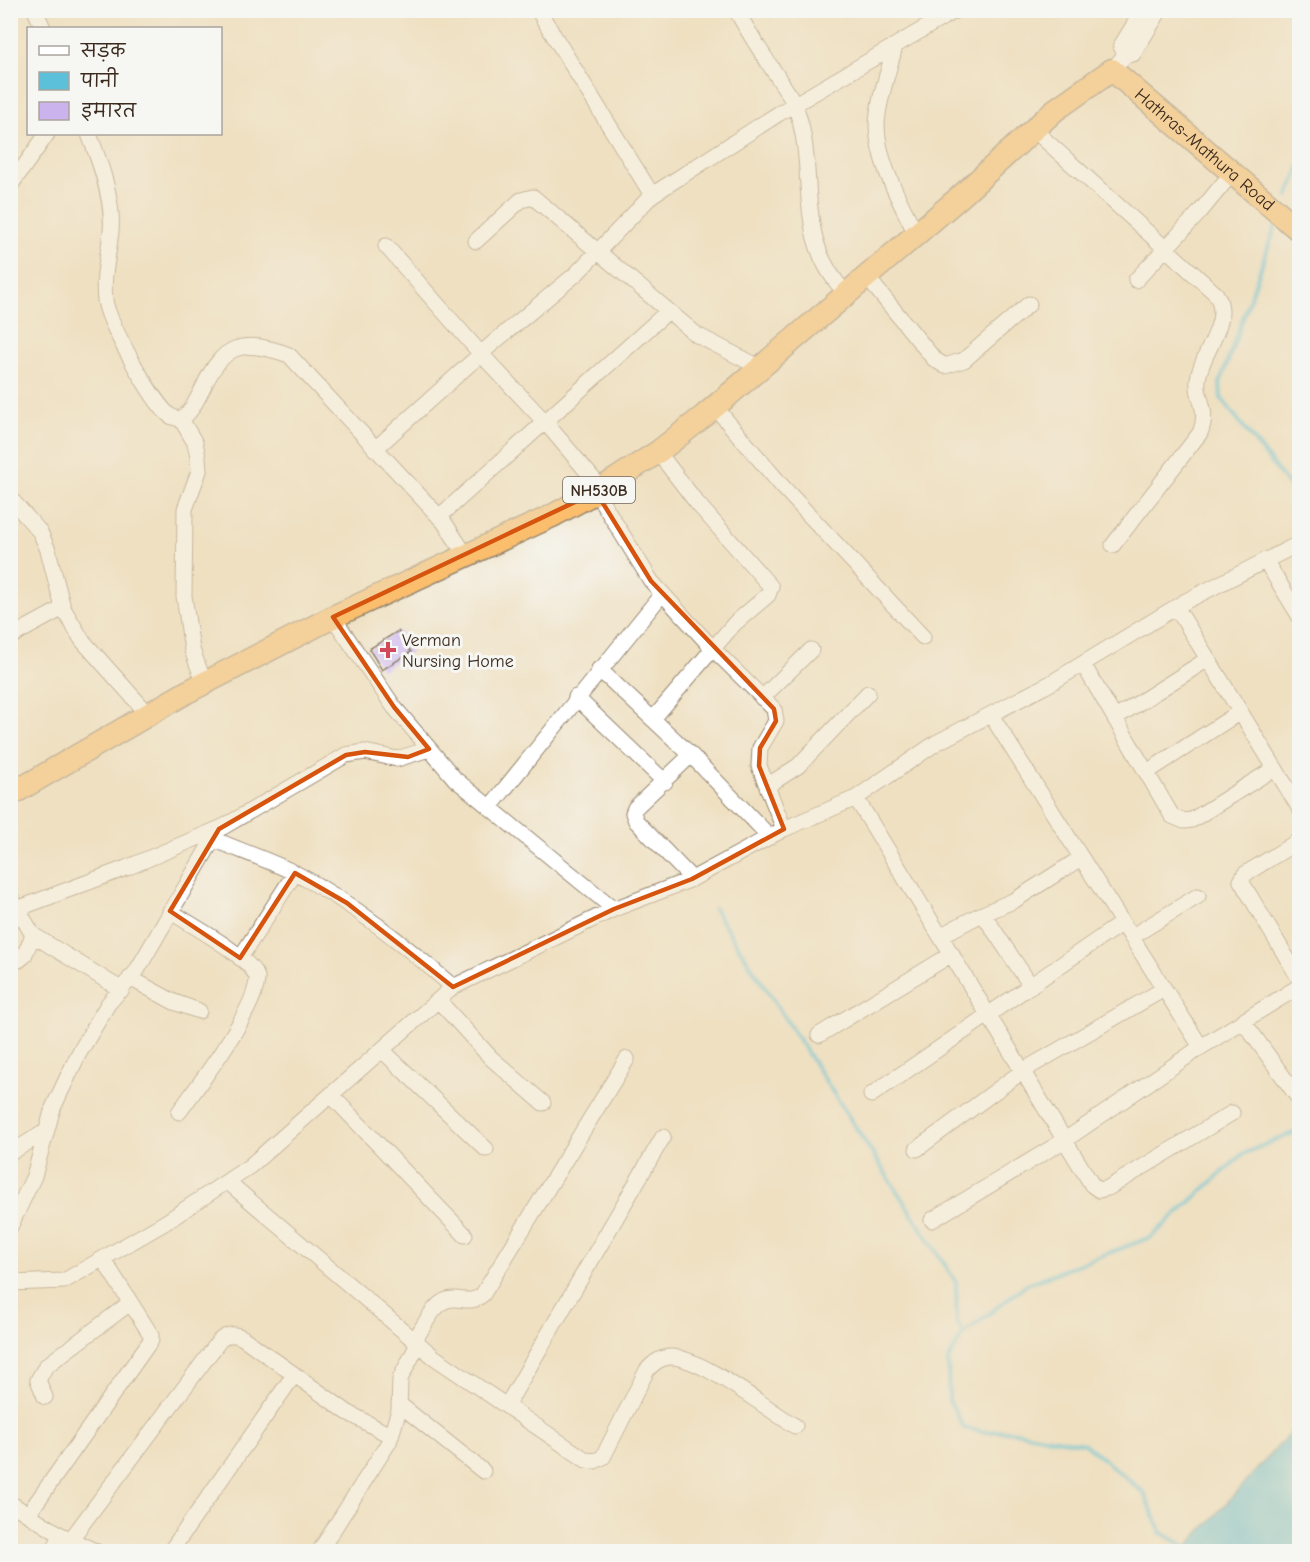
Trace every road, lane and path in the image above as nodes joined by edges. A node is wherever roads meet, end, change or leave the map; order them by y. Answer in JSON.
{"nodes":[{"id":1,"x":35,"y":10,"type":"edge"},
{"id":2,"x":538,"y":10,"type":"edge"},
{"id":3,"x":735,"y":10,"type":"edge"},
{"id":4,"x":956,"y":10,"type":"edge"},
{"id":5,"x":1143,"y":10,"type":"edge"},
{"id":6,"x":1160,"y":10,"type":"edge"},
{"id":7,"x":43,"y":27,"type":"edge"},
{"id":8,"x":895,"y":46,"type":"junction"},
{"id":9,"x":1118,"y":62,"type":"junction"},
{"id":10,"x":795,"y":104,"type":"junction"},
{"id":11,"x":1034,"y":130,"type":"junction"},
{"id":12,"x":46,"y":135,"type":"edge"},
{"id":13,"x":89,"y":135,"type":"edge"},
{"id":14,"x":1232,"y":173,"type":"junction"},
{"id":15,"x":10,"y":186,"type":"edge"},
{"id":16,"x":652,"y":195,"type":"junction"},
{"id":17,"x":1299,"y":231,"type":"edge"},
{"id":18,"x":916,"y":234,"type":"junction"},
{"id":19,"x":476,"y":241,"type":"dead end"},
{"id":20,"x":386,"y":246,"type":"dead end"},
{"id":21,"x":1165,"y":248,"type":"junction"},
{"id":22,"x":598,"y":251,"type":"junction"},
{"id":23,"x":866,"y":276,"type":"junction"},
{"id":24,"x":1136,"y":280,"type":"dead end"},
{"id":25,"x":846,"y":292,"type":"junction"},
{"id":26,"x":1029,"y":304,"type":"dead end"},
{"id":27,"x":667,"y":312,"type":"junction"},
{"id":28,"x":481,"y":354,"type":"junction"},
{"id":29,"x":759,"y":368,"type":"junction"},
{"id":30,"x":715,"y":406,"type":"junction"},
{"id":31,"x":182,"y":419,"type":"junction"},
{"id":32,"x":545,"y":422,"type":"junction"},
{"id":33,"x":375,"y":449,"type":"junction"},
{"id":34,"x":657,"y":452,"type":"junction"},
{"id":35,"x":599,"y":490,"type":"junction"},
{"id":36,"x":10,"y":498,"type":"edge"},
{"id":37,"x":439,"y":517,"type":"junction"},
{"id":38,"x":1299,"y":543,"type":"edge"},
{"id":39,"x":1113,"y":545,"type":"dead end"},
{"id":40,"x":467,"y":557,"type":"junction"},
{"id":41,"x":1265,"y":560,"type":"junction"},
{"id":42,"x":662,"y":594,"type":"junction"},
{"id":43,"x":1176,"y":607,"type":"junction"},
{"id":44,"x":63,"y":608,"type":"junction"},
{"id":45,"x":333,"y":617,"type":"junction"},
{"id":46,"x":1299,"y":617,"type":"edge"},
{"id":47,"x":10,"y":637,"type":"edge"},
{"id":48,"x":923,"y":637,"type":"dead end"},
{"id":49,"x":810,"y":650,"type":"dead end"},
{"id":50,"x":714,"y":651,"type":"junction"},
{"id":51,"x":1208,"y":659,"type":"junction"},
{"id":52,"x":1083,"y":664,"type":"junction"},
{"id":53,"x":599,"y":669,"type":"junction"},
{"id":54,"x":204,"y":682,"type":"junction"},
{"id":55,"x":868,"y":693,"type":"dead end"},
{"id":56,"x":576,"y":697,"type":"junction"},
{"id":57,"x":762,"y":698,"type":"junction"},
{"id":58,"x":1240,"y":712,"type":"junction"},
{"id":59,"x":148,"y":714,"type":"junction"},
{"id":60,"x":991,"y":714,"type":"junction"},
{"id":61,"x":1115,"y":717,"type":"junction"},
{"id":62,"x":653,"y":718,"type":"junction"},
{"id":63,"x":429,"y":749,"type":"junction"},
{"id":64,"x":691,"y":754,"type":"junction"},
{"id":65,"x":1275,"y":768,"type":"junction"},
{"id":66,"x":1147,"y":772,"type":"junction"},
{"id":67,"x":664,"y":782,"type":"junction"},
{"id":68,"x":14,"y":786,"type":"edge"},
{"id":69,"x":767,"y":786,"type":"junction"},
{"id":70,"x":856,"y":798,"type":"junction"},
{"id":71,"x":490,"y":807,"type":"junction"},
{"id":72,"x":1299,"y":809,"type":"edge"},
{"id":73,"x":784,"y":829,"type":"junction"},
{"id":74,"x":216,"y":834,"type":"junction"},
{"id":75,"x":770,"y":837,"type":"junction"},
{"id":76,"x":1299,"y":840,"type":"edge"},
{"id":77,"x":1081,"y":858,"type":"junction"},
{"id":78,"x":295,"y":873,"type":"junction"},
{"id":79,"x":692,"y":879,"type":"junction"},
{"id":80,"x":1198,"y":896,"type":"dead end"},
{"id":81,"x":14,"y":902,"type":"edge"},
{"id":82,"x":614,"y":909,"type":"junction"},
{"id":83,"x":170,"y":911,"type":"junction"},
{"id":84,"x":983,"y":914,"type":"junction"},
{"id":85,"x":1122,"y":923,"type":"junction"},
{"id":86,"x":33,"y":935,"type":"junction"},
{"id":87,"x":940,"y":936,"type":"junction"},
{"id":88,"x":1131,"y":937,"type":"junction"},
{"id":89,"x":952,"y":954,"type":"junction"},
{"id":90,"x":240,"y":958,"type":"junction"},
{"id":91,"x":10,"y":959,"type":"edge"},
{"id":92,"x":1299,"y":980,"type":"edge"},
{"id":93,"x":126,"y":984,"type":"junction"},
{"id":94,"x":1031,"y":986,"type":"junction"},
{"id":95,"x":1299,"y":986,"type":"edge"},
{"id":96,"x":453,"y":987,"type":"junction"},
{"id":97,"x":1164,"y":989,"type":"junction"},
{"id":98,"x":438,"y":1000,"type":"junction"},
{"id":99,"x":199,"y":1011,"type":"dead end"},
{"id":100,"x":989,"y":1015,"type":"junction"},
{"id":101,"x":1243,"y":1021,"type":"junction"},
{"id":102,"x":819,"y":1035,"type":"dead end"},
{"id":103,"x":1202,"y":1047,"type":"junction"},
{"id":104,"x":382,"y":1050,"type":"junction"},
{"id":105,"x":627,"y":1059,"type":"dead end"},
{"id":106,"x":1024,"y":1070,"type":"junction"},
{"id":107,"x":1294,"y":1080,"type":"edge"},
{"id":108,"x":331,"y":1095,"type":"junction"},
{"id":109,"x":871,"y":1095,"type":"dead end"},
{"id":110,"x":1299,"y":1100,"type":"edge"},
{"id":111,"x":543,"y":1103,"type":"dead end"},
{"id":112,"x":178,"y":1112,"type":"dead end"},
{"id":113,"x":1232,"y":1113,"type":"dead end"},
{"id":114,"x":45,"y":1132,"type":"junction"},
{"id":115,"x":663,"y":1137,"type":"dead end"},
{"id":116,"x":1065,"y":1140,"type":"junction"},
{"id":117,"x":486,"y":1149,"type":"dead end"},
{"id":118,"x":917,"y":1149,"type":"dead end"},
{"id":119,"x":10,"y":1153,"type":"edge"},
{"id":120,"x":228,"y":1182,"type":"junction"},
{"id":121,"x":932,"y":1220,"type":"dead end"},
{"id":122,"x":10,"y":1227,"type":"edge"},
{"id":123,"x":465,"y":1235,"type":"dead end"},
{"id":124,"x":103,"y":1259,"type":"junction"},
{"id":125,"x":10,"y":1283,"type":"edge"},
{"id":126,"x":130,"y":1303,"type":"junction"},
{"id":127,"x":416,"y":1342,"type":"junction"},
{"id":128,"x":294,"y":1375,"type":"junction"},
{"id":129,"x":45,"y":1397,"type":"dead end"},
{"id":130,"x":399,"y":1404,"type":"junction"},
{"id":131,"x":507,"y":1405,"type":"junction"},
{"id":132,"x":795,"y":1426,"type":"dead end"},
{"id":133,"x":391,"y":1436,"type":"junction"},
{"id":134,"x":483,"y":1471,"type":"dead end"},
{"id":135,"x":10,"y":1503,"type":"edge"},
{"id":136,"x":29,"y":1513,"type":"junction"},
{"id":137,"x":66,"y":1537,"type":"junction"},
{"id":138,"x":53,"y":1551,"type":"edge"},
{"id":139,"x":97,"y":1551,"type":"edge"},
{"id":140,"x":170,"y":1551,"type":"edge"},
{"id":141,"x":319,"y":1551,"type":"edge"}],
"edges":[{"from":1,"to":7,"type":"street"},
{"from":2,"to":16,"type":"street"},
{"from":3,"to":10,"type":"street"},
{"from":4,"to":8,"type":"street"},
{"from":5,"to":9,"type":"street"},
{"from":6,"to":9,"type":"street"},
{"from":8,"to":10,"type":"street"},
{"from":8,"to":18,"type":"street"},
{"from":9,"to":11,"type":"highway","number":"NH530B"},
{"from":9,"to":14,"type":"highway","name":"Hathras-Mathura Road"},
{"from":10,"to":16,"type":"street"},
{"from":10,"to":25,"type":"street"},
{"from":11,"to":18,"type":"highway","number":"NH530B"},
{"from":11,"to":21,"type":"street"},
{"from":12,"to":15,"type":"street"},
{"from":13,"to":31,"type":"street"},
{"from":14,"to":17,"type":"highway","name":"Hathras-Mathura Road"},
{"from":14,"to":21,"type":"street"},
{"from":16,"to":22,"type":"street"},
{"from":18,"to":23,"type":"highway","number":"NH530B"},
{"from":19,"to":22,"type":"street"},
{"from":20,"to":28,"type":"street"},
{"from":21,"to":24,"type":"street"},
{"from":21,"to":39,"type":"street"},
{"from":22,"to":27,"type":"street"},
{"from":22,"to":28,"type":"street"},
{"from":23,"to":25,"type":"highway","number":"NH530B"},
{"from":23,"to":26,"type":"street"},
{"from":25,"to":29,"type":"highway","number":"NH530B"},
{"from":27,"to":29,"type":"street"},
{"from":27,"to":32,"type":"street"},
{"from":28,"to":32,"type":"street"},
{"from":28,"to":33,"type":"street"},
{"from":29,"to":30,"type":"highway","number":"NH530B"},
{"from":30,"to":34,"type":"highway","number":"NH530B"},
{"from":30,"to":48,"type":"street"},
{"from":31,"to":33,"type":"street"},
{"from":31,"to":54,"type":"street"},
{"from":32,"to":35,"type":"street"},
{"from":32,"to":37,"type":"street"},
{"from":33,"to":37,"type":"street"},
{"from":34,"to":35,"type":"highway","number":"NH530B"},
{"from":34,"to":50,"type":"street"},
{"from":35,"to":40,"type":"highway","number":"NH530B"},
{"from":35,"to":42,"type":"street"},
{"from":36,"to":44,"type":"street"},
{"from":37,"to":40,"type":"street"},
{"from":38,"to":41,"type":"street"},
{"from":40,"to":45,"type":"highway","number":"NH530B"},
{"from":41,"to":43,"type":"street"},
{"from":41,"to":46,"type":"street"},
{"from":42,"to":50,"type":"street"},
{"from":42,"to":53,"type":"street"},
{"from":43,"to":51,"type":"street"},
{"from":43,"to":52,"type":"street"},
{"from":44,"to":47,"type":"street"},
{"from":44,"to":59,"type":"street"},
{"from":45,"to":54,"type":"highway","number":"NH530B"},
{"from":45,"to":63,"type":"street"},
{"from":49,"to":57,"type":"street"},
{"from":50,"to":57,"type":"street"},
{"from":50,"to":62,"type":"street"},
{"from":51,"to":58,"type":"street"},
{"from":51,"to":61,"type":"street"},
{"from":52,"to":60,"type":"street"},
{"from":52,"to":61,"type":"street"},
{"from":53,"to":56,"type":"street"},
{"from":53,"to":62,"type":"street"},
{"from":54,"to":59,"type":"highway","number":"NH530B"},
{"from":55,"to":69,"type":"street"},
{"from":56,"to":67,"type":"street"},
{"from":56,"to":71,"type":"street"},
{"from":57,"to":69,"type":"street"},
{"from":58,"to":65,"type":"street"},
{"from":58,"to":66,"type":"street"},
{"from":59,"to":68,"type":"highway","number":"NH530B"},
{"from":60,"to":70,"type":"street"},
{"from":60,"to":77,"type":"street"},
{"from":61,"to":66,"type":"street"},
{"from":62,"to":64,"type":"street"},
{"from":63,"to":71,"type":"street"},
{"from":63,"to":74,"type":"street"},
{"from":64,"to":67,"type":"street"},
{"from":64,"to":75,"type":"street"},
{"from":65,"to":66,"type":"street"},
{"from":65,"to":72,"type":"street"},
{"from":67,"to":79,"type":"street"},
{"from":69,"to":73,"type":"street"},
{"from":70,"to":73,"type":"street"},
{"from":70,"to":87,"type":"street"},
{"from":71,"to":82,"type":"street"},
{"from":73,"to":75,"type":"street"},
{"from":74,"to":78,"type":"street"},
{"from":74,"to":81,"type":"street"},
{"from":74,"to":83,"type":"street"},
{"from":75,"to":79,"type":"street"},
{"from":76,"to":92,"type":"street"},
{"from":77,"to":84,"type":"street"},
{"from":77,"to":85,"type":"street"},
{"from":78,"to":90,"type":"street"},
{"from":78,"to":96,"type":"street"},
{"from":79,"to":82,"type":"street"},
{"from":80,"to":88,"type":"street"},
{"from":81,"to":86,"type":"street"},
{"from":82,"to":96,"type":"street"},
{"from":83,"to":90,"type":"street"},
{"from":83,"to":93,"type":"street"},
{"from":84,"to":87,"type":"street"},
{"from":84,"to":94,"type":"street"},
{"from":85,"to":88,"type":"street"},
{"from":85,"to":94,"type":"street"},
{"from":86,"to":91,"type":"street"},
{"from":86,"to":93,"type":"street"},
{"from":87,"to":89,"type":"street"},
{"from":88,"to":97,"type":"street"},
{"from":89,"to":100,"type":"street"},
{"from":89,"to":102,"type":"street"},
{"from":90,"to":112,"type":"street"},
{"from":93,"to":99,"type":"street"},
{"from":93,"to":114,"type":"street"},
{"from":94,"to":100,"type":"street"},
{"from":95,"to":101,"type":"street"},
{"from":96,"to":98,"type":"street"},
{"from":97,"to":103,"type":"street"},
{"from":97,"to":106,"type":"street"},
{"from":98,"to":104,"type":"street"},
{"from":98,"to":111,"type":"street"},
{"from":100,"to":106,"type":"street"},
{"from":100,"to":109,"type":"street"},
{"from":101,"to":103,"type":"street"},
{"from":101,"to":107,"type":"street"},
{"from":103,"to":116,"type":"street"},
{"from":104,"to":108,"type":"street"},
{"from":104,"to":117,"type":"street"},
{"from":105,"to":127,"type":"street"},
{"from":106,"to":116,"type":"street"},
{"from":106,"to":118,"type":"street"},
{"from":107,"to":110,"type":"street"},
{"from":108,"to":120,"type":"street"},
{"from":108,"to":123,"type":"street"},
{"from":113,"to":116,"type":"street"},
{"from":114,"to":119,"type":"street"},
{"from":114,"to":122,"type":"street"},
{"from":115,"to":131,"type":"street"},
{"from":116,"to":121,"type":"street"},
{"from":120,"to":124,"type":"street"},
{"from":120,"to":127,"type":"street"},
{"from":124,"to":125,"type":"street"},
{"from":124,"to":126,"type":"street"},
{"from":126,"to":129,"type":"street"},
{"from":126,"to":136,"type":"street"},
{"from":127,"to":130,"type":"street"},
{"from":127,"to":131,"type":"street"},
{"from":128,"to":133,"type":"street"},
{"from":128,"to":137,"type":"street"},
{"from":128,"to":140,"type":"street"},
{"from":130,"to":133,"type":"street"},
{"from":130,"to":134,"type":"street"},
{"from":131,"to":132,"type":"street"},
{"from":133,"to":141,"type":"street"},
{"from":135,"to":136,"type":"street"},
{"from":136,"to":137,"type":"street"},
{"from":137,"to":138,"type":"street"},
{"from":137,"to":139,"type":"street"}]}
